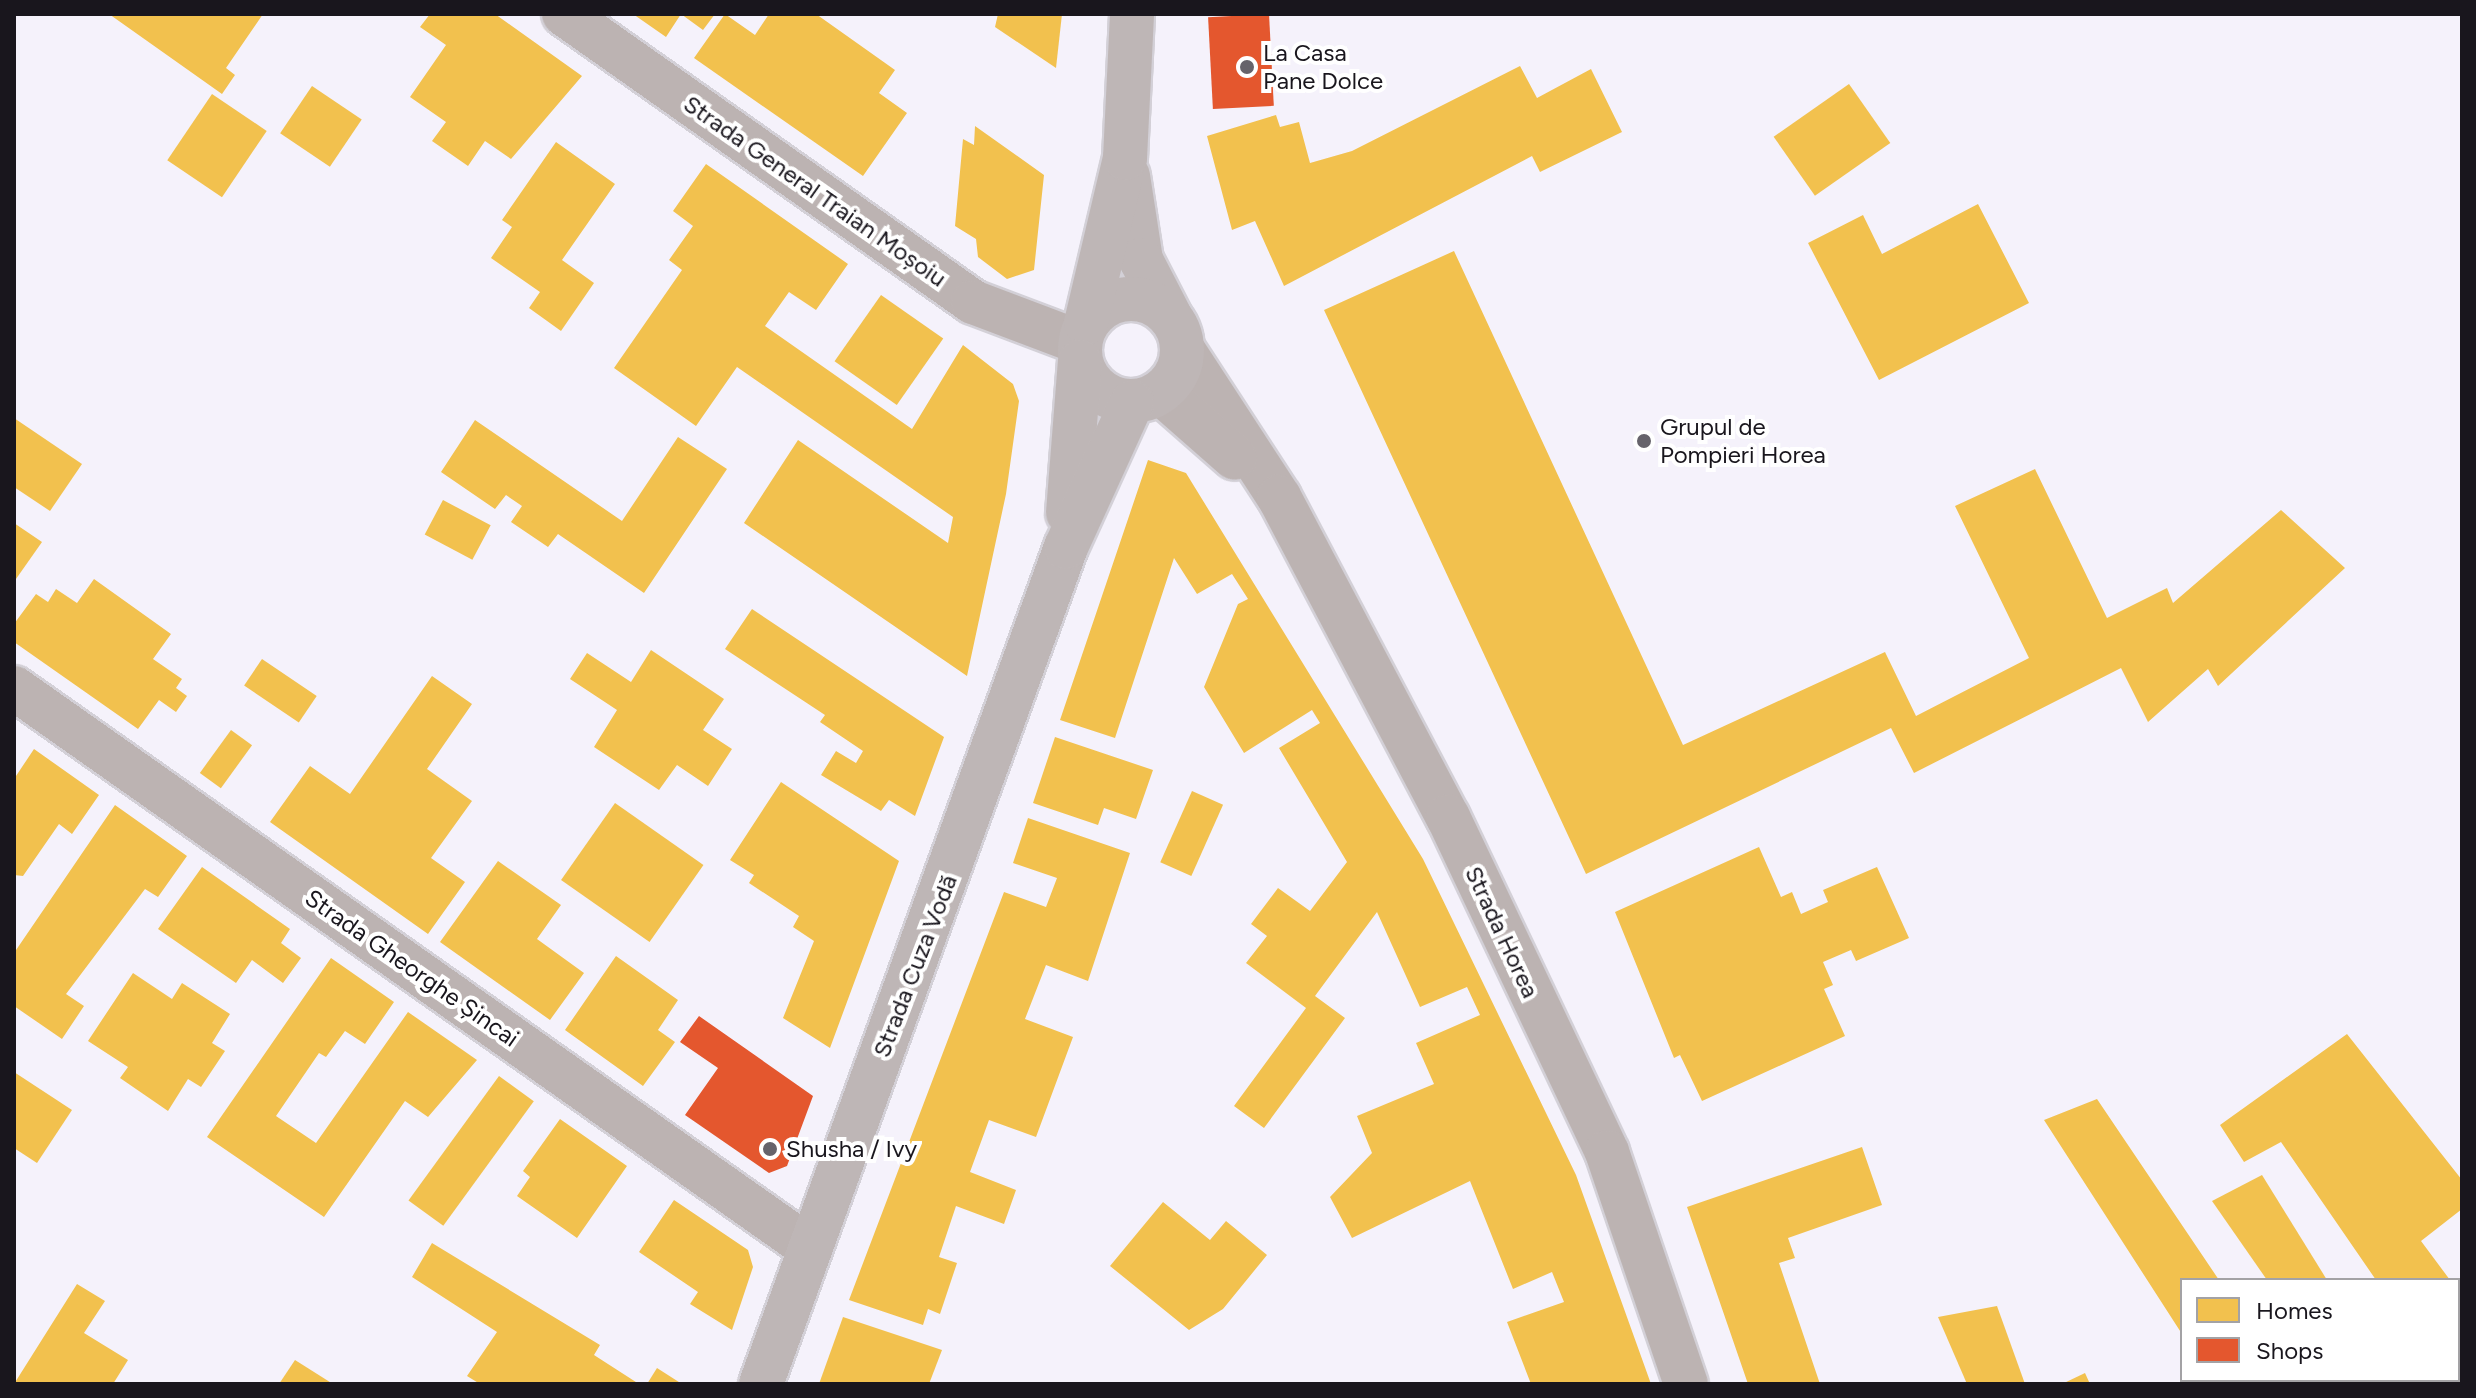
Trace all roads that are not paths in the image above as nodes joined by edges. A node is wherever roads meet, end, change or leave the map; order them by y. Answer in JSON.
{"nodes":[{"id":1,"x":564,"y":14,"type":"edge"},
{"id":2,"x":1132,"y":14,"type":"edge"},
{"id":3,"x":1125,"y":158,"type":"junction"},
{"id":4,"x":1177,"y":334,"type":"junction"},
{"id":5,"x":1082,"y":342,"type":"junction"},
{"id":6,"x":1147,"y":397,"type":"junction"},
{"id":7,"x":1279,"y":497,"type":"junction"},
{"id":8,"x":1066,"y":547,"type":"junction"},
{"id":9,"x":14,"y":688,"type":"edge"},
{"id":10,"x":810,"y":1248,"type":"junction"},
{"id":11,"x":761,"y":1384,"type":"edge"},
{"id":12,"x":1686,"y":1384,"type":"edge"}],
"edges":[{"from":1,"to":5,"type":"street","name":"Strada General Traian Moșoiu"},
{"from":2,"to":3,"type":"main road","name":"Strada Cuza Vodă"},
{"from":3,"to":4,"type":"main road","name":"Strada Cuza Vodă"},
{"from":3,"to":5,"type":"main road","name":"Strada Cuza Vodă"},
{"from":4,"to":5,"type":"main road"},
{"from":4,"to":6,"type":"main road"},
{"from":4,"to":7,"type":"street","name":"Strada Horea"},
{"from":5,"to":6,"type":"main road"},
{"from":5,"to":8,"type":"main road","name":"Strada Cuza Vodă"},
{"from":6,"to":7,"type":"street","name":"Strada Horea"},
{"from":6,"to":8,"type":"main road","name":"Strada Cuza Vodă"},
{"from":7,"to":12,"type":"street","name":"Strada Horea"},
{"from":8,"to":10,"type":"main road","name":"Strada Cuza Vodă"},
{"from":9,"to":10,"type":"street","name":"Strada Gheorghe Șincai"},
{"from":10,"to":11,"type":"main road","name":"Strada Cuza Vodă"}]}
